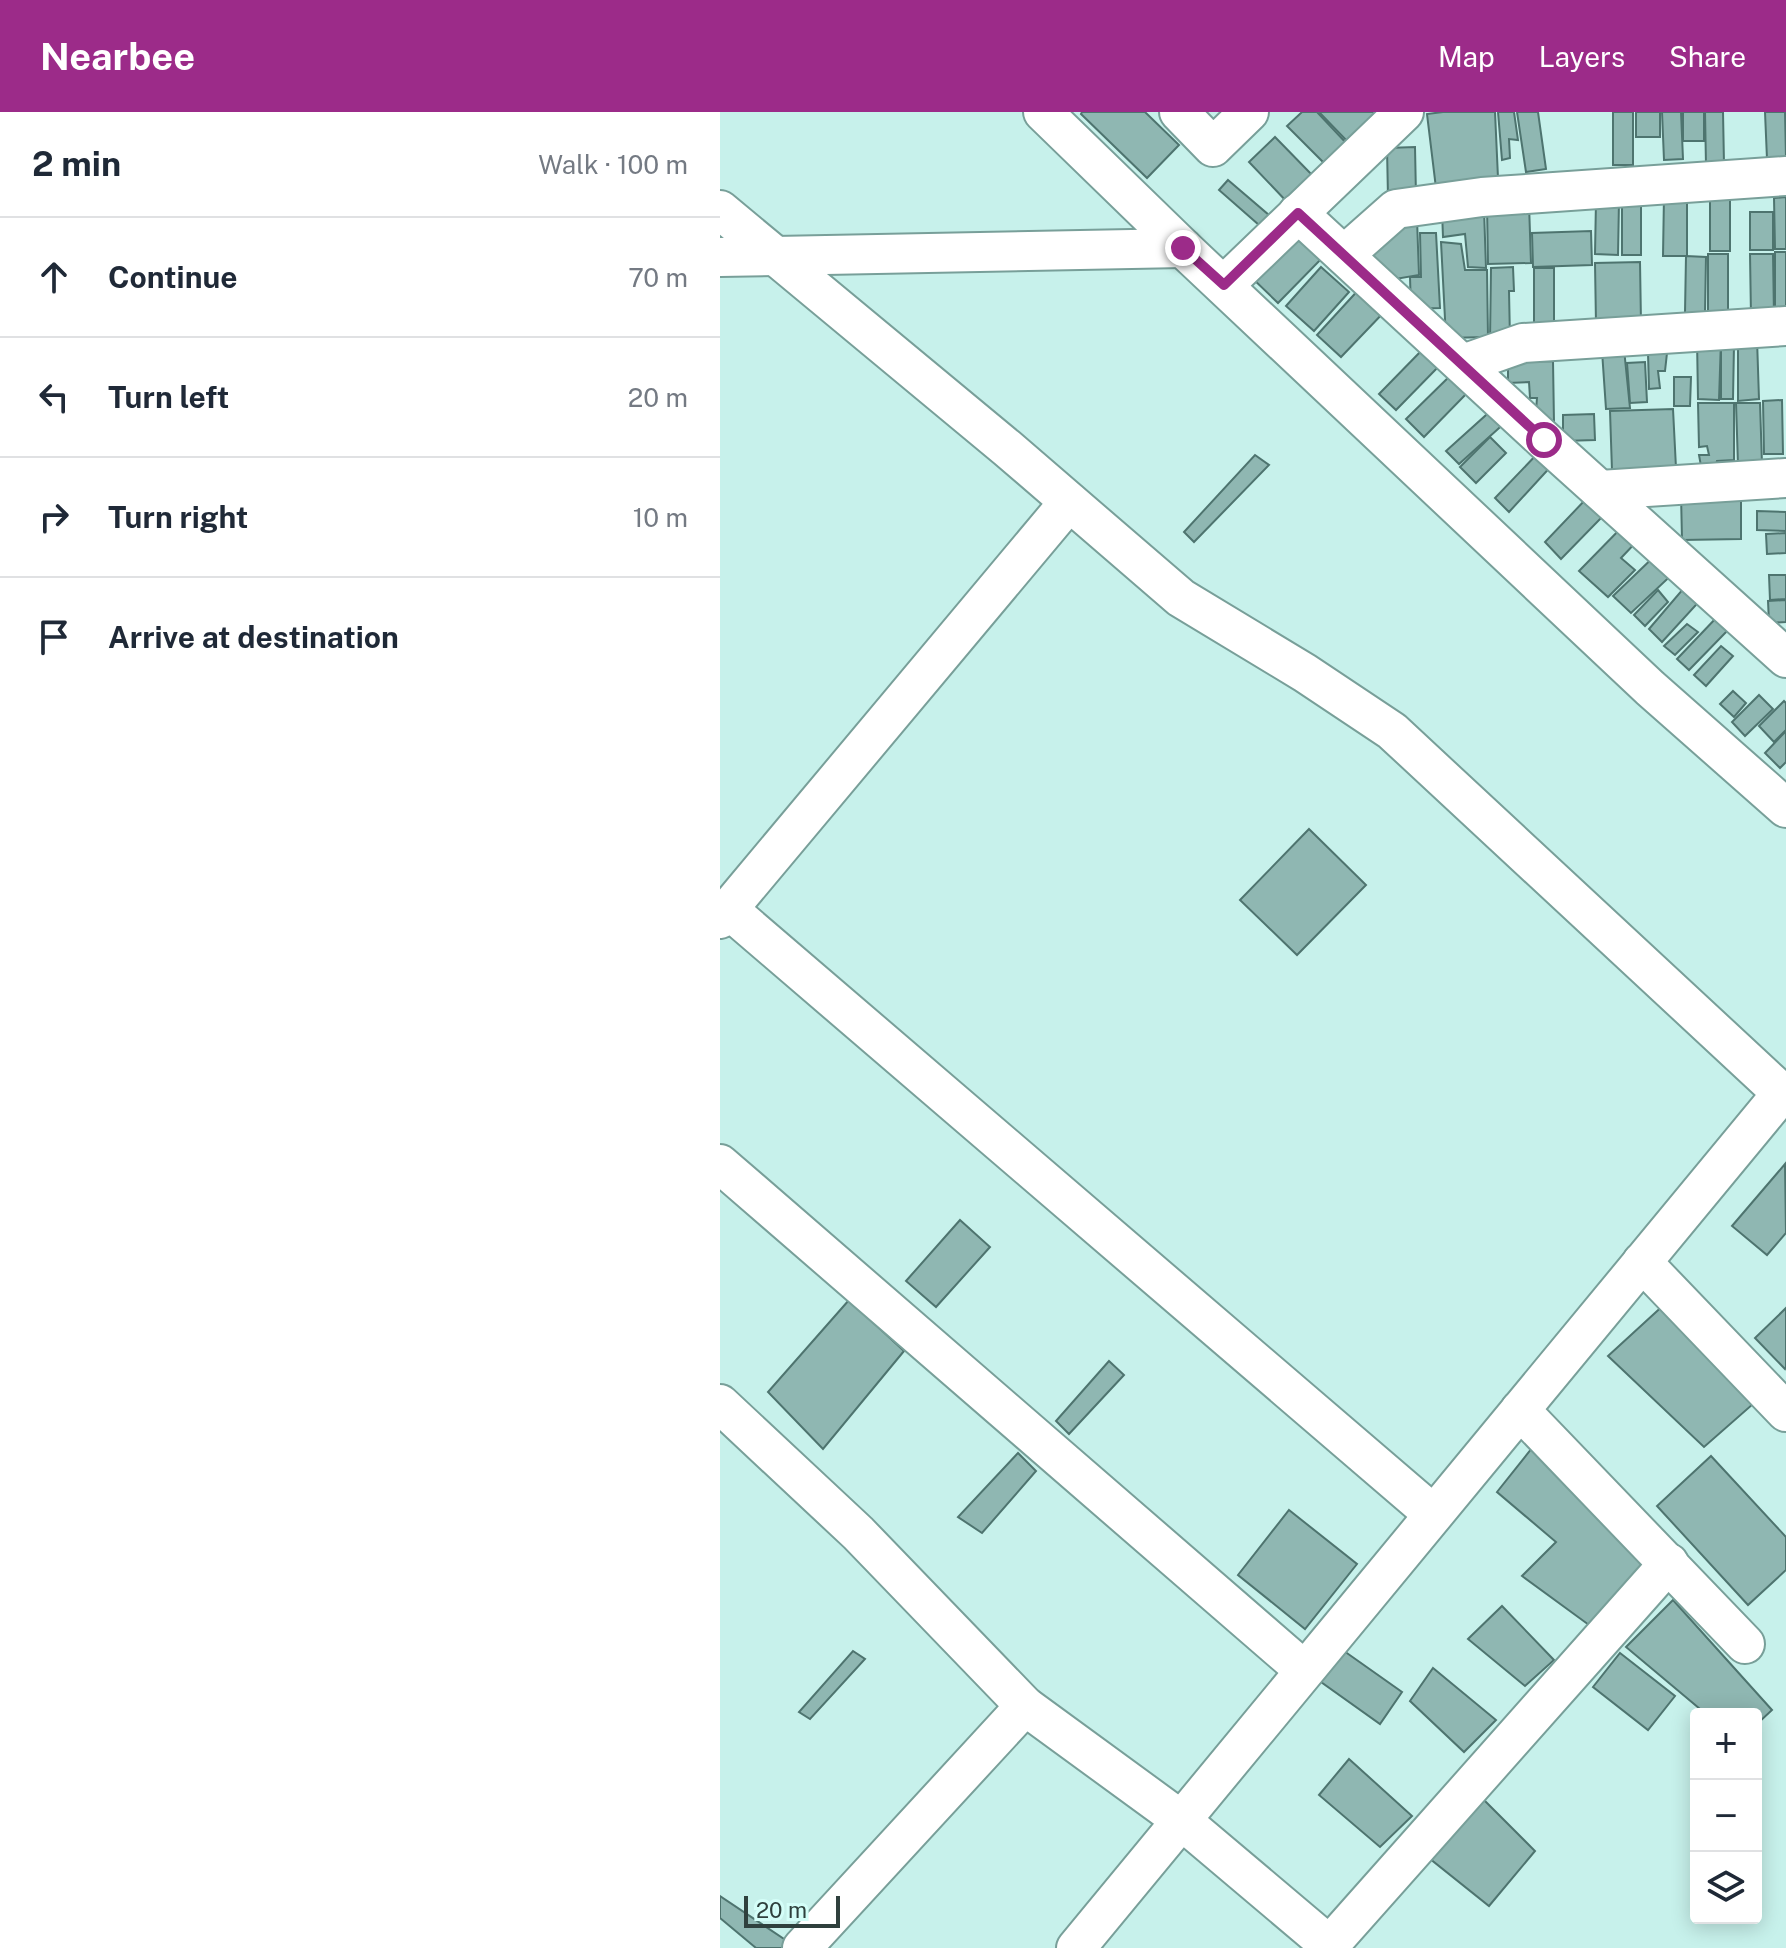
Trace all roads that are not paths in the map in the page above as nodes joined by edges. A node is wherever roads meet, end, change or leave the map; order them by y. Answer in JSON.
{"nodes":[{"id":1,"x":1043,"y":112,"type":"edge"},
{"id":2,"x":1179,"y":112,"type":"edge"},
{"id":3,"x":1249,"y":112,"type":"edge"},
{"id":4,"x":1404,"y":112,"type":"edge"},
{"id":5,"x":1786,"y":176,"type":"edge"},
{"id":6,"x":720,"y":210,"type":"edge"},
{"id":7,"x":1298,"y":213,"type":"junction"},
{"id":8,"x":1183,"y":248,"type":"junction"},
{"id":9,"x":776,"y":255,"type":"junction"},
{"id":10,"x":1344,"y":255,"type":"junction"},
{"id":11,"x":720,"y":257,"type":"edge"},
{"id":12,"x":1224,"y":285,"type":"junction"},
{"id":13,"x":1786,"y":326,"type":"edge"},
{"id":14,"x":1463,"y":364,"type":"junction"},
{"id":15,"x":1786,"y":478,"type":"edge"},
{"id":16,"x":1600,"y":490,"type":"junction"},
{"id":17,"x":1069,"y":502,"type":"junction"},
{"id":18,"x":1786,"y":658,"type":"edge"},
{"id":19,"x":1786,"y":808,"type":"edge"},
{"id":20,"x":724,"y":914,"type":"edge"},
{"id":21,"x":1784,"y":1095,"type":"edge"},
{"id":22,"x":720,"y":1164,"type":"edge"},
{"id":23,"x":1642,"y":1262,"type":"junction"},
{"id":24,"x":720,"y":1404,"type":"edge"},
{"id":25,"x":1520,"y":1410,"type":"junction"},
{"id":26,"x":1786,"y":1412,"type":"edge"},
{"id":27,"x":1433,"y":1514,"type":"junction"},
{"id":28,"x":1669,"y":1563,"type":"junction"},
{"id":29,"x":1745,"y":1644,"type":"dead end"},
{"id":30,"x":1304,"y":1670,"type":"junction"},
{"id":31,"x":1025,"y":1706,"type":"junction"},
{"id":32,"x":1181,"y":1820,"type":"junction"},
{"id":33,"x":1328,"y":1947,"type":"edge"},
{"id":34,"x":802,"y":1948,"type":"edge"},
{"id":35,"x":1076,"y":1948,"type":"edge"}],
"edges":[{"from":1,"to":8,"type":"street"},
{"from":2,"to":3,"type":"street"},
{"from":4,"to":7,"type":"street"},
{"from":5,"to":10,"type":"street"},
{"from":6,"to":9,"type":"street"},
{"from":7,"to":10,"type":"street"},
{"from":7,"to":12,"type":"street"},
{"from":8,"to":9,"type":"street"},
{"from":8,"to":12,"type":"street"},
{"from":9,"to":11,"type":"street"},
{"from":9,"to":17,"type":"street"},
{"from":10,"to":14,"type":"street"},
{"from":12,"to":19,"type":"street"},
{"from":13,"to":14,"type":"street"},
{"from":14,"to":16,"type":"street"},
{"from":15,"to":16,"type":"street"},
{"from":16,"to":18,"type":"street"},
{"from":17,"to":20,"type":"street"},
{"from":17,"to":21,"type":"street"},
{"from":20,"to":27,"type":"street"},
{"from":21,"to":23,"type":"street"},
{"from":22,"to":30,"type":"street"},
{"from":23,"to":25,"type":"street"},
{"from":23,"to":26,"type":"street"},
{"from":24,"to":31,"type":"street"},
{"from":25,"to":27,"type":"street"},
{"from":25,"to":28,"type":"street"},
{"from":27,"to":30,"type":"street"},
{"from":28,"to":29,"type":"street"},
{"from":28,"to":33,"type":"street"},
{"from":30,"to":32,"type":"street"},
{"from":31,"to":32,"type":"street"},
{"from":31,"to":34,"type":"street"},
{"from":32,"to":33,"type":"street"},
{"from":32,"to":35,"type":"street"}]}
